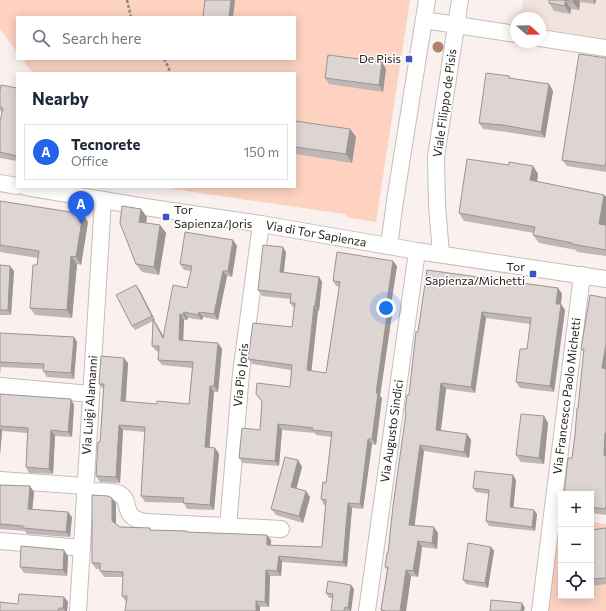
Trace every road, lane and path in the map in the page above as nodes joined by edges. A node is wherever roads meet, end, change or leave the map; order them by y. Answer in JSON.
{"nodes":[{"id":1,"x":127,"y":0,"type":"edge"},
{"id":2,"x":426,"y":0,"type":"edge"},
{"id":3,"x":460,"y":0,"type":"edge"},
{"id":4,"x":131,"y":16,"type":"edge"},
{"id":5,"x":424,"y":20,"type":"junction"},
{"id":6,"x":456,"y":24,"type":"junction"},
{"id":7,"x":510,"y":33,"type":"edge"},
{"id":8,"x":546,"y":39,"type":"edge"},
{"id":9,"x":606,"y":48,"type":"edge"},
{"id":10,"x":165,"y":60,"type":"edge"},
{"id":11,"x":169,"y":72,"type":"edge"},
{"id":12,"x":0,"y":183,"type":"edge"},
{"id":13,"x":16,"y":186,"type":"edge"},
{"id":14,"x":32,"y":188,"type":"edge"},
{"id":15,"x":103,"y":200,"type":"junction"},
{"id":16,"x":261,"y":224,"type":"junction"},
{"id":17,"x":389,"y":246,"type":"junction"},
{"id":18,"x":417,"y":251,"type":"junction"},
{"id":19,"x":441,"y":254,"type":"junction"},
{"id":20,"x":582,"y":275,"type":"junction"},
{"id":21,"x":606,"y":276,"type":"edge"},
{"id":22,"x":0,"y":386,"type":"edge"},
{"id":23,"x":91,"y":394,"type":"junction"},
{"id":24,"x":0,"y":480,"type":"edge"},
{"id":25,"x":85,"y":489,"type":"junction"},
{"id":26,"x":228,"y":526,"type":"junction"},
{"id":27,"x":281,"y":529,"type":"dead end"},
{"id":28,"x":0,"y":541,"type":"edge"},
{"id":29,"x":82,"y":548,"type":"junction"},
{"id":30,"x":78,"y":611,"type":"edge"},
{"id":31,"x":367,"y":611,"type":"edge"},
{"id":32,"x":540,"y":611,"type":"edge"}],
"edges":[{"from":1,"to":4,"type":"path"},
{"from":2,"to":5,"type":"street"},
{"from":3,"to":6,"type":"street","name":"Viale Filippo de Pisis"},
{"from":5,"to":6,"type":"street"},
{"from":5,"to":17,"type":"street"},
{"from":6,"to":7,"type":"street"},
{"from":6,"to":19,"type":"street","name":"Viale Filippo de Pisis"},
{"from":8,"to":9,"type":"street"},
{"from":10,"to":11,"type":"path"},
{"from":12,"to":13,"type":"street"},
{"from":14,"to":15,"type":"street","name":"Via di Tor Sapienza"},
{"from":15,"to":16,"type":"street","name":"Via di Tor Sapienza"},
{"from":15,"to":23,"type":"street","name":"Via Luigi Alamanni"},
{"from":16,"to":17,"type":"street","name":"Via di Tor Sapienza"},
{"from":16,"to":26,"type":"street","name":"Via Pio Joris"},
{"from":17,"to":18,"type":"street","name":"Via di Tor Sapienza"},
{"from":18,"to":19,"type":"street","name":"Via di Tor Sapienza"},
{"from":18,"to":31,"type":"street","name":"Via Augusto Sindici"},
{"from":19,"to":20,"type":"street","name":"Via di Tor Sapienza"},
{"from":20,"to":21,"type":"street","name":"Via di Tor Sapienza"},
{"from":20,"to":32,"type":"street","name":"Via Francesco Paolo Michetti"},
{"from":22,"to":23,"type":"street"},
{"from":23,"to":25,"type":"street","name":"Via Luigi Alamanni"},
{"from":24,"to":25,"type":"street"},
{"from":25,"to":26,"type":"street"},
{"from":25,"to":29,"type":"street","name":"Via Luigi Alamanni"},
{"from":26,"to":27,"type":"street"},
{"from":28,"to":29,"type":"street"},
{"from":29,"to":30,"type":"street","name":"Via Luigi Alamanni"}]}
